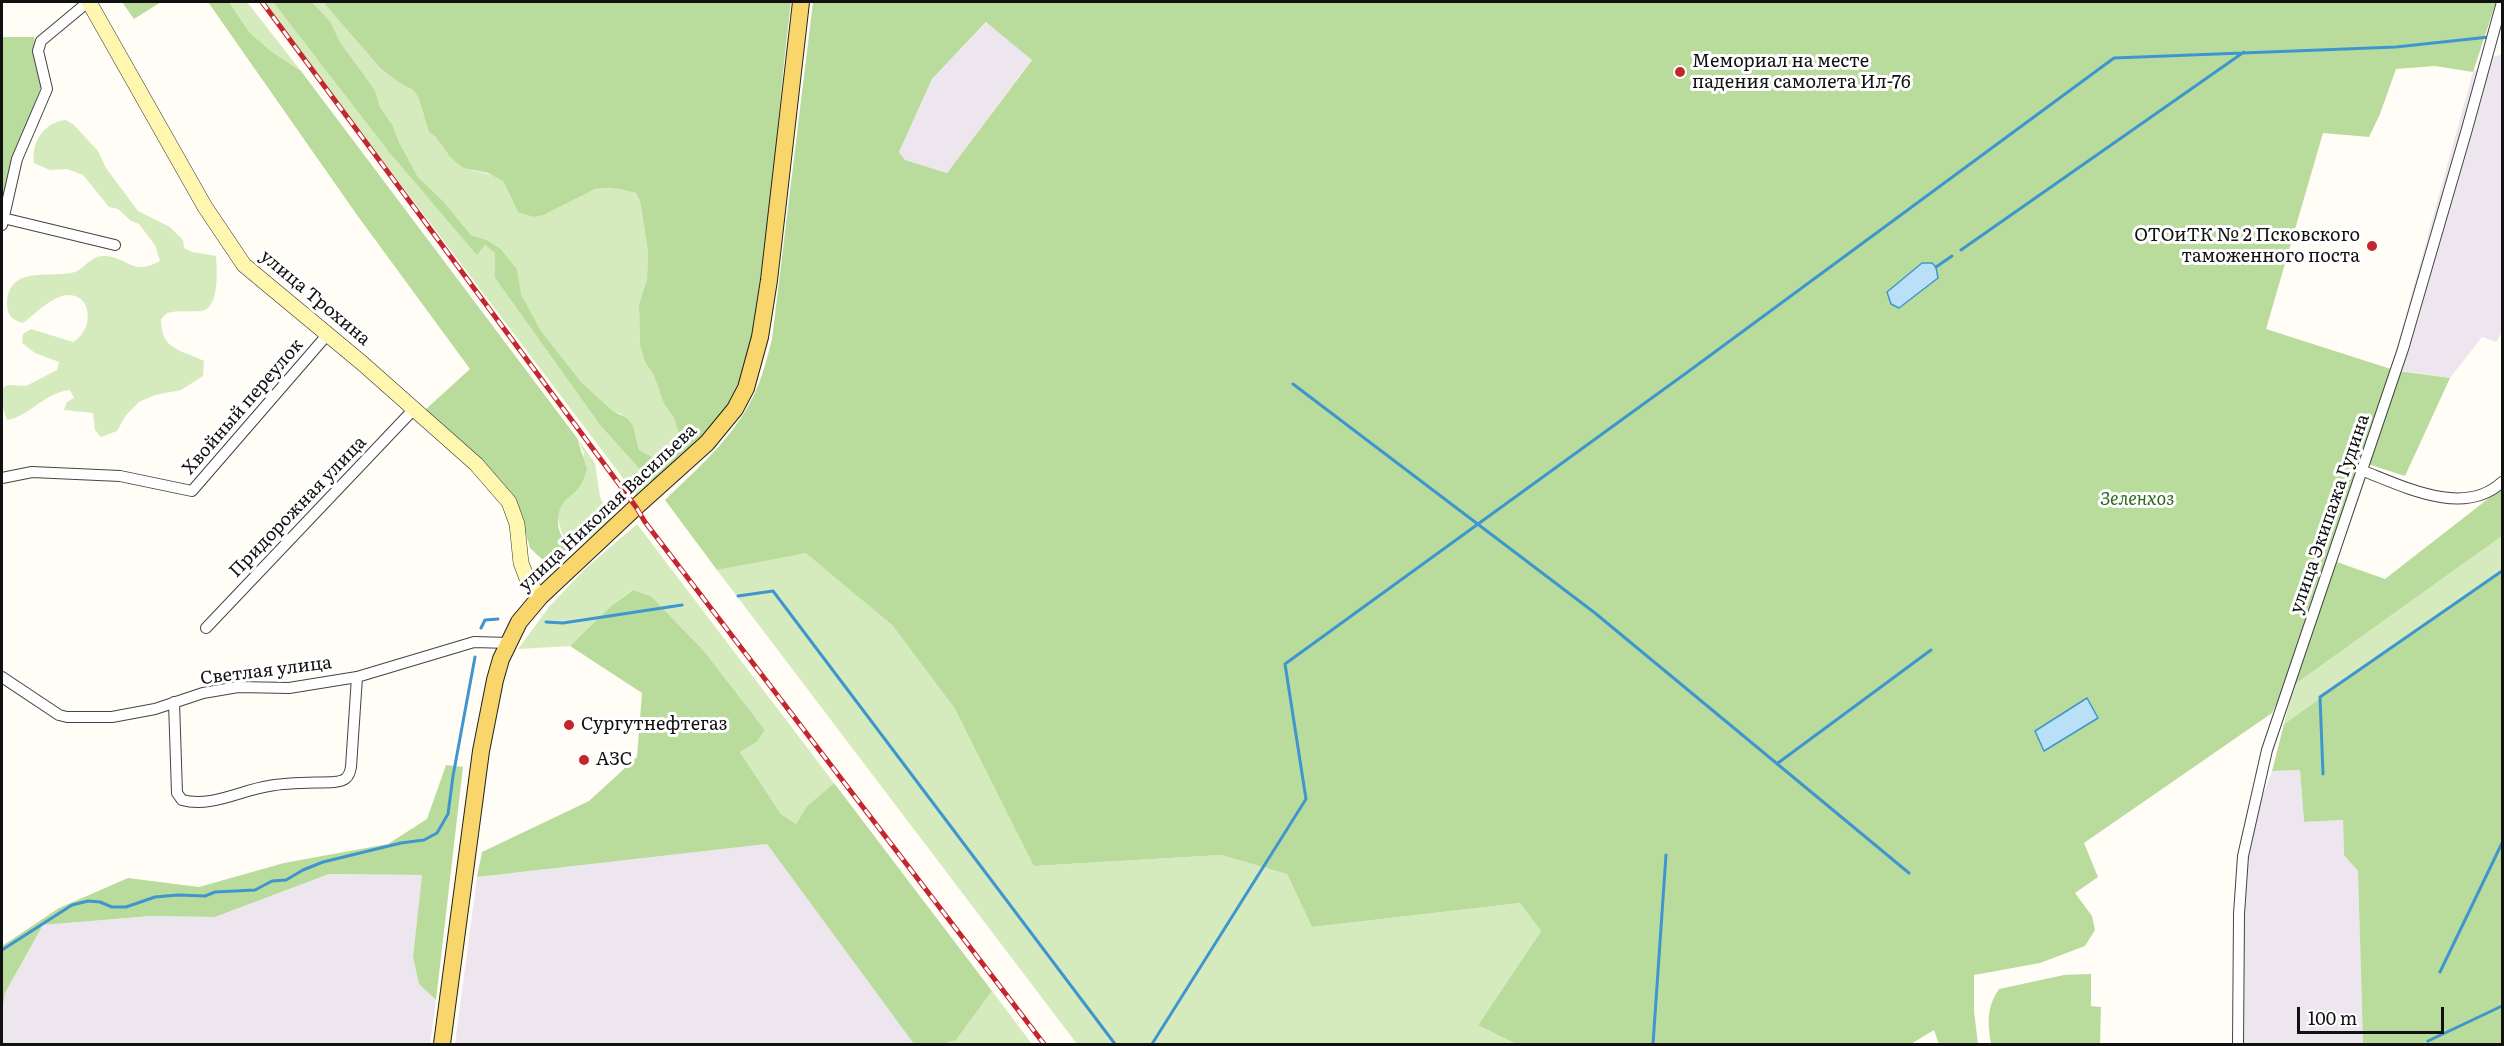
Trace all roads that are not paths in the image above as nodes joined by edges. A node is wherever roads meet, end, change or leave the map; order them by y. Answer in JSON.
{"nodes":[{"id":1,"x":88,"y":2,"type":"edge"},
{"id":2,"x":801,"y":2,"type":"edge"},
{"id":3,"x":2502,"y":2,"type":"edge"},
{"id":4,"x":2,"y":222,"type":"edge"},
{"id":5,"x":115,"y":245,"type":"dead end"},
{"id":6,"x":327,"y":335,"type":"junction"},
{"id":7,"x":414,"y":409,"type":"junction"},
{"id":8,"x":2361,"y":470,"type":"junction"},
{"id":9,"x":2,"y":478,"type":"edge"},
{"id":10,"x":2502,"y":482,"type":"edge"},
{"id":11,"x":540,"y":597,"type":"junction"},
{"id":12,"x":206,"y":628,"type":"dead end"},
{"id":13,"x":509,"y":643,"type":"junction"},
{"id":14,"x":357,"y":676,"type":"junction"},
{"id":15,"x":2,"y":677,"type":"edge"},
{"id":16,"x":174,"y":702,"type":"junction"},
{"id":17,"x":442,"y":1044,"type":"edge"},
{"id":18,"x":2238,"y":1044,"type":"edge"}],
"edges":[{"from":1,"to":4,"type":"street"},
{"from":1,"to":6,"type":"street","name":"улица Трохина"},
{"from":2,"to":11,"type":"main road","name":"улица Николая Васильева"},
{"from":3,"to":8,"type":"street","name":"улица Экипажа Гудина"},
{"from":4,"to":5,"type":"street"},
{"from":6,"to":7,"type":"street","name":"улица Трохина"},
{"from":6,"to":9,"type":"street","name":"Хвойный переулок"},
{"from":7,"to":11,"type":"street","name":"улица Трохина"},
{"from":7,"to":12,"type":"street","name":"Придорожная улица"},
{"from":8,"to":10,"type":"street"},
{"from":8,"to":18,"type":"street","name":"улица Экипажа Гудина"},
{"from":11,"to":13,"type":"main road","name":"улица Николая Васильева"},
{"from":13,"to":14,"type":"street","name":"Светлая улица"},
{"from":13,"to":17,"type":"main road","name":"улица Николая Васильева"},
{"from":14,"to":16,"type":"street","name":"Светлая улица"},
{"from":14,"to":16,"type":"street"},
{"from":15,"to":16,"type":"street","name":"Светлая улица"}]}
